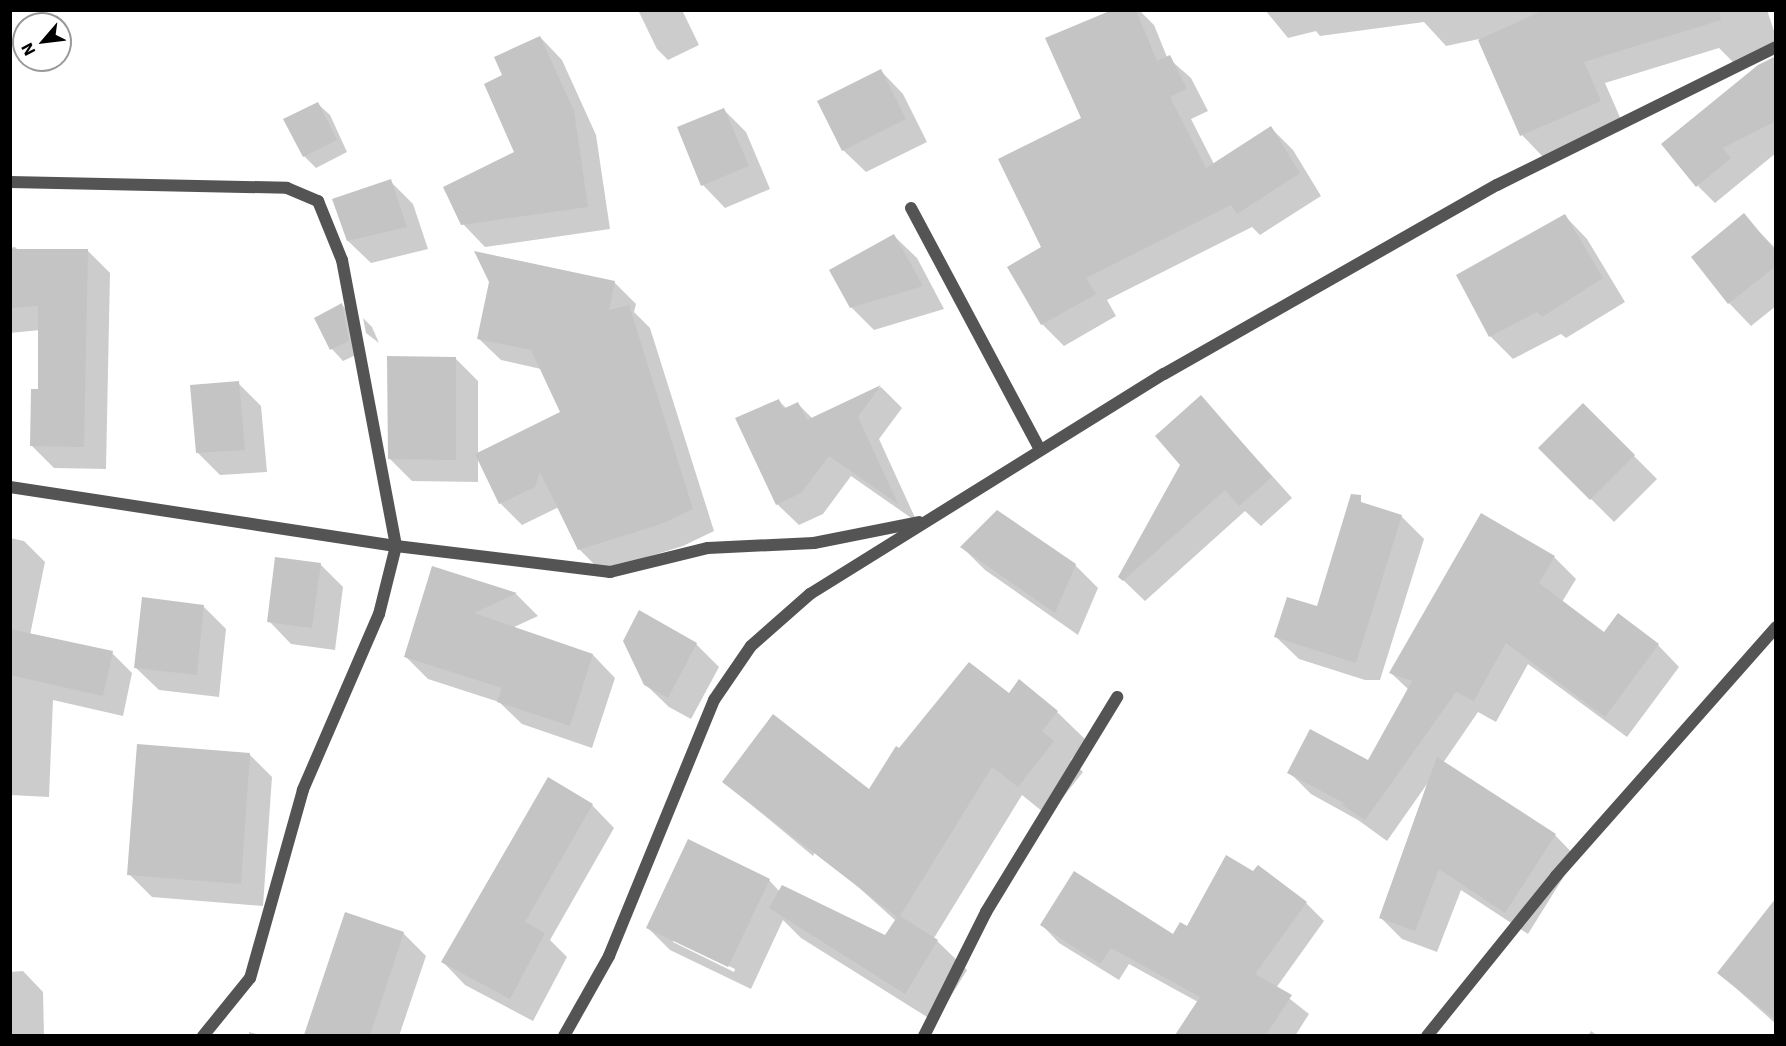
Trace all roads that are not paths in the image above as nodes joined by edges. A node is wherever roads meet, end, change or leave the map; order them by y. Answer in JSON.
{"nodes":[{"id":1,"x":1776,"y":47,"type":"edge"},
{"id":2,"x":10,"y":182,"type":"edge"},
{"id":3,"x":911,"y":208,"type":"dead end"},
{"id":4,"x":1040,"y":450,"type":"junction"},
{"id":5,"x":10,"y":487,"type":"edge"},
{"id":6,"x":927,"y":520,"type":"junction"},
{"id":7,"x":396,"y":546,"type":"junction"},
{"id":8,"x":1776,"y":627,"type":"edge"},
{"id":9,"x":1117,"y":697,"type":"dead end"},
{"id":10,"x":203,"y":1035,"type":"edge"},
{"id":11,"x":564,"y":1035,"type":"edge"},
{"id":12,"x":924,"y":1035,"type":"edge"},
{"id":13,"x":1427,"y":1035,"type":"edge"}],
"edges":[{"from":1,"to":4,"type":"street"},
{"from":2,"to":7,"type":"street"},
{"from":3,"to":4,"type":"street"},
{"from":4,"to":6,"type":"street"},
{"from":5,"to":7,"type":"street"},
{"from":6,"to":7,"type":"street"},
{"from":6,"to":11,"type":"street"},
{"from":7,"to":10,"type":"street"},
{"from":8,"to":13,"type":"street"},
{"from":9,"to":12,"type":"street"}]}
